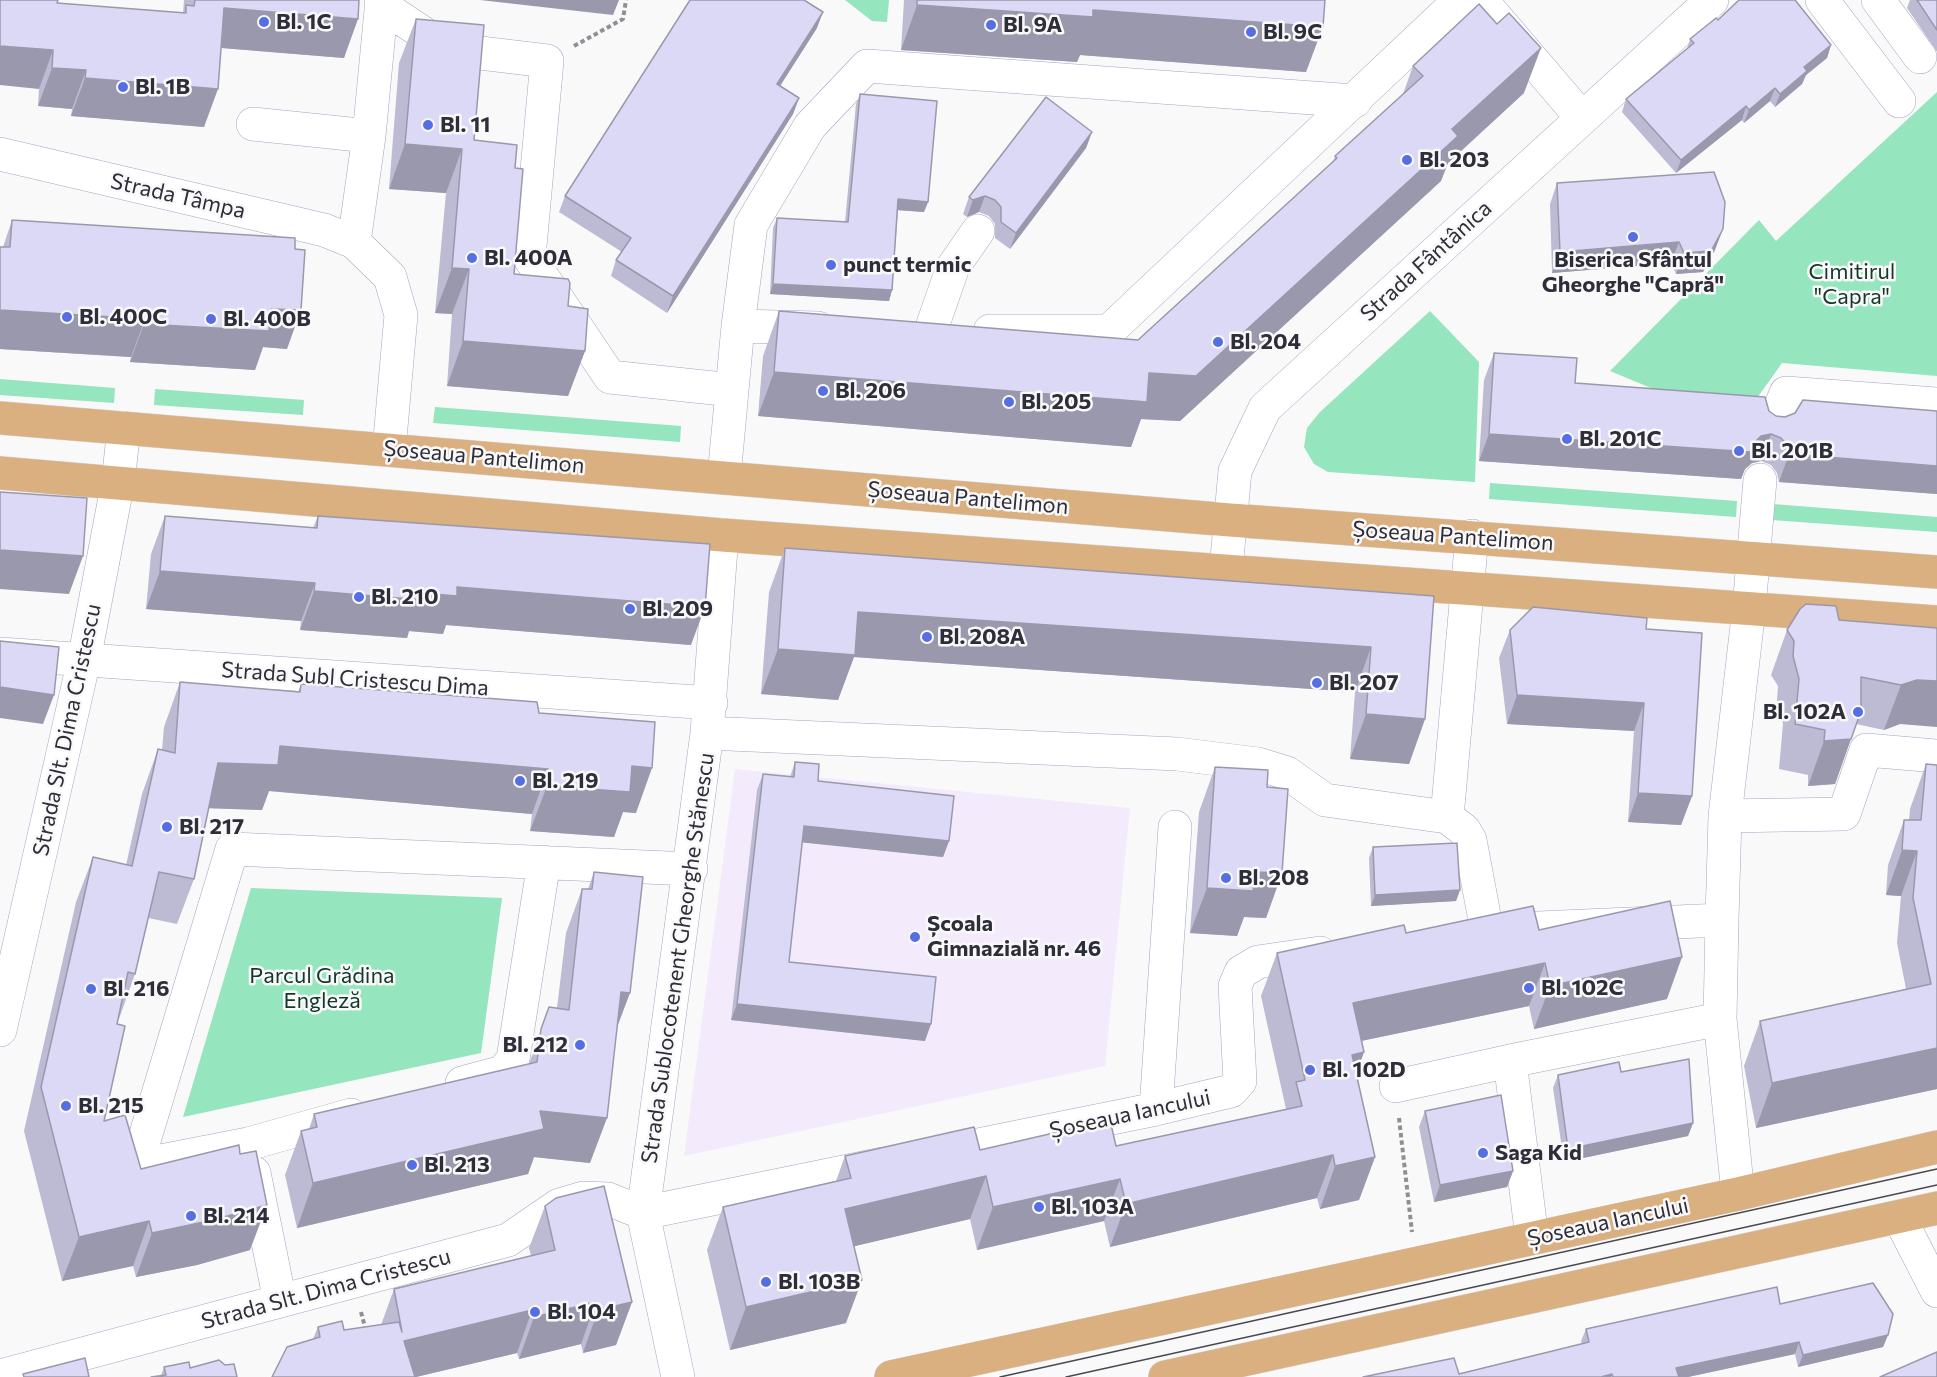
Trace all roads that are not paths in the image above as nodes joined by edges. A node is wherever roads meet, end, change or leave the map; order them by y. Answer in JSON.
{"nodes":[{"id":1,"x":1460,"y":0,"type":"edge"},
{"id":2,"x":1480,"y":0,"type":"edge"},
{"id":3,"x":1712,"y":0,"type":"edge"},
{"id":4,"x":1822,"y":0,"type":"edge"},
{"id":5,"x":1878,"y":0,"type":"edge"},
{"id":6,"x":381,"y":2,"type":"edge"},
{"id":7,"x":1920,"y":57,"type":"dead end"},
{"id":8,"x":1355,"y":101,"type":"junction"},
{"id":9,"x":1899,"y":101,"type":"dead end"},
{"id":10,"x":1582,"y":118,"type":"junction"},
{"id":11,"x":253,"y":124,"type":"dead end"},
{"id":12,"x":369,"y":136,"type":"junction"},
{"id":13,"x":0,"y":154,"type":"edge"},
{"id":14,"x":978,"y":231,"type":"dead end"},
{"id":15,"x":354,"y":242,"type":"junction"},
{"id":16,"x":738,"y":326,"type":"junction"},
{"id":17,"x":852,"y":328,"type":"edge"},
{"id":18,"x":897,"y":330,"type":"edge"},
{"id":19,"x":931,"y":330,"type":"junction"},
{"id":20,"x":732,"y":390,"type":"junction"},
{"id":21,"x":1937,"y":404,"type":"edge"},
{"id":22,"x":0,"y":418,"type":"edge"},
{"id":23,"x":1773,"y":426,"type":"edge"},
{"id":24,"x":124,"y":428,"type":"junction"},
{"id":25,"x":389,"y":450,"type":"junction"},
{"id":26,"x":0,"y":473,"type":"edge"},
{"id":27,"x":724,"y":477,"type":"junction"},
{"id":28,"x":1760,"y":480,"type":"dead end"},
{"id":29,"x":118,"y":482,"type":"junction"},
{"id":30,"x":1230,"y":519,"type":"junction"},
{"id":31,"x":722,"y":535,"type":"junction"},
{"id":32,"x":1472,"y":536,"type":"junction"},
{"id":33,"x":1753,"y":558,"type":"junction"},
{"id":34,"x":1226,"y":569,"type":"junction"},
{"id":35,"x":1937,"y":572,"type":"edge"},
{"id":36,"x":1467,"y":588,"type":"junction"},
{"id":37,"x":1749,"y":608,"type":"junction"},
{"id":38,"x":1937,"y":622,"type":"edge"},
{"id":39,"x":0,"y":654,"type":"edge"},
{"id":40,"x":84,"y":660,"type":"junction"},
{"id":41,"x":709,"y":718,"type":"junction"},
{"id":42,"x":1937,"y":756,"type":"edge"},
{"id":43,"x":1725,"y":816,"type":"junction"},
{"id":44,"x":1447,"y":817,"type":"junction"},
{"id":45,"x":1175,"y":827,"type":"dead end"},
{"id":46,"x":544,"y":862,"type":"junction"},
{"id":47,"x":691,"y":869,"type":"junction"},
{"id":48,"x":1722,"y":920,"type":"junction"},
{"id":49,"x":1487,"y":931,"type":"junction"},
{"id":50,"x":1452,"y":935,"type":"edge"},
{"id":51,"x":1349,"y":949,"type":"edge"},
{"id":52,"x":1720,"y":1019,"type":"junction"},
{"id":53,"x":0,"y":1030,"type":"edge"},
{"id":54,"x":1510,"y":1061,"type":"junction"},
{"id":55,"x":1396,"y":1086,"type":"road end"},
{"id":56,"x":436,"y":1091,"type":"edge"},
{"id":57,"x":381,"y":1106,"type":"edge"},
{"id":58,"x":1156,"y":1109,"type":"junction"},
{"id":59,"x":248,"y":1144,"type":"junction"},
{"id":60,"x":1937,"y":1147,"type":"edge"},
{"id":61,"x":1738,"y":1194,"type":"junction"},
{"id":62,"x":1937,"y":1208,"type":"edge"},
{"id":63,"x":644,"y":1213,"type":"junction"},
{"id":64,"x":1899,"y":1217,"type":"junction"},
{"id":65,"x":1532,"y":1238,"type":"junction"},
{"id":66,"x":1937,"y":1291,"type":"edge"},
{"id":67,"x":280,"y":1300,"type":"junction"},
{"id":68,"x":0,"y":1376,"type":"edge"},
{"id":69,"x":678,"y":1377,"type":"edge"},
{"id":70,"x":891,"y":1377,"type":"edge"},
{"id":71,"x":1165,"y":1377,"type":"edge"}],
"edges":[{"from":1,"to":8,"type":"street"},
{"from":2,"to":10,"type":"street"},
{"from":3,"to":10,"type":"street","name":"Strada Fântânica"},
{"from":4,"to":9,"type":"street"},
{"from":5,"to":7,"type":"street"},
{"from":6,"to":12,"type":"street"},
{"from":6,"to":20,"type":"street"},
{"from":8,"to":16,"type":"street"},
{"from":8,"to":19,"type":"street"},
{"from":10,"to":30,"type":"street","name":"Strada Fântânica"},
{"from":11,"to":12,"type":"street"},
{"from":12,"to":15,"type":"street"},
{"from":13,"to":15,"type":"street","name":"Strada Tâmpa"},
{"from":14,"to":19,"type":"street"},
{"from":15,"to":25,"type":"street","name":"Strada Tâmpa"},
{"from":16,"to":17,"type":"street"},
{"from":16,"to":20,"type":"street"},
{"from":18,"to":19,"type":"street"},
{"from":20,"to":27,"type":"street"},
{"from":21,"to":23,"type":"street"},
{"from":22,"to":24,"type":"main road","name":"Șoseaua Pantelimon"},
{"from":24,"to":25,"type":"main road","name":"Șoseaua Pantelimon"},
{"from":24,"to":29,"type":"street","name":"Strada Slt. Dima Cristescu"},
{"from":25,"to":27,"type":"main road","name":"Șoseaua Pantelimon"},
{"from":26,"to":29,"type":"main road"},
{"from":27,"to":30,"type":"main road","name":"Șoseaua Pantelimon"},
{"from":28,"to":33,"type":"street"},
{"from":29,"to":31,"type":"main road"},
{"from":29,"to":40,"type":"street","name":"Strada Slt. Dima Cristescu"},
{"from":30,"to":32,"type":"main road","name":"Șoseaua Pantelimon"},
{"from":30,"to":34,"type":"street","name":"Strada Fântânica"},
{"from":31,"to":34,"type":"main road"},
{"from":31,"to":41,"type":"street","name":"Strada Sublocotenent Gheorghe Stănescu"},
{"from":32,"to":33,"type":"main road","name":"Șoseaua Pantelimon"},
{"from":32,"to":36,"type":"street"},
{"from":33,"to":35,"type":"main road","name":"Șoseaua Pantelimon"},
{"from":33,"to":37,"type":"street"},
{"from":34,"to":36,"type":"main road"},
{"from":36,"to":37,"type":"main road"},
{"from":36,"to":44,"type":"street"},
{"from":37,"to":38,"type":"main road"},
{"from":37,"to":43,"type":"street"},
{"from":39,"to":40,"type":"street","name":"Strada Subl Cristescu Dima"},
{"from":40,"to":41,"type":"street","name":"Strada Subl Cristescu Dima"},
{"from":40,"to":53,"type":"street","name":"Strada Slt. Dima Cristescu"},
{"from":41,"to":44,"type":"street","name":"Strada Subl Cristescu Dima"},
{"from":41,"to":47,"type":"street","name":"Strada Sublocotenent Gheorghe Stănescu"},
{"from":42,"to":43,"type":"street"},
{"from":43,"to":48,"type":"street"},
{"from":44,"to":49,"type":"street"},
{"from":45,"to":58,"type":"street"},
{"from":46,"to":47,"type":"street"},
{"from":46,"to":56,"type":"street"},
{"from":46,"to":59,"type":"street"},
{"from":47,"to":63,"type":"street","name":"Strada Sublocotenent Gheorghe Stănescu"},
{"from":48,"to":49,"type":"street"},
{"from":48,"to":52,"type":"street"},
{"from":49,"to":50,"type":"street"},
{"from":51,"to":58,"type":"street","name":"Șoseaua Iancului"},
{"from":52,"to":54,"type":"street"},
{"from":52,"to":61,"type":"street"},
{"from":54,"to":55,"type":"street"},
{"from":54,"to":65,"type":"street"},
{"from":57,"to":59,"type":"street"},
{"from":58,"to":63,"type":"street","name":"Șoseaua Iancului"},
{"from":59,"to":67,"type":"street"},
{"from":60,"to":61,"type":"main road","name":"Șoseaua Iancului"},
{"from":61,"to":65,"type":"main road","name":"Șoseaua Iancului"},
{"from":62,"to":64,"type":"main road"},
{"from":63,"to":67,"type":"street","name":"Strada Slt. Dima Cristescu"},
{"from":63,"to":69,"type":"street","name":"Strada Sublocotenent Gheorghe Stănescu"},
{"from":64,"to":66,"type":"street"},
{"from":64,"to":71,"type":"main road"},
{"from":65,"to":70,"type":"main road","name":"Șoseaua Iancului"},
{"from":67,"to":68,"type":"street","name":"Strada Slt. Dima Cristescu"}]}
